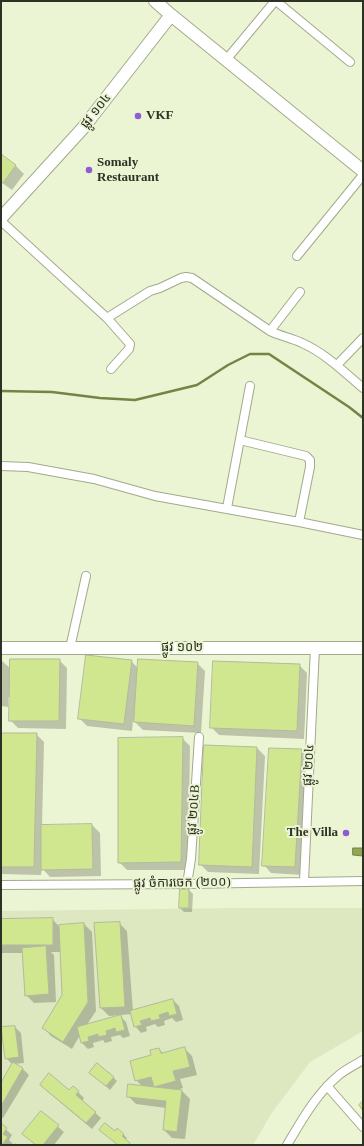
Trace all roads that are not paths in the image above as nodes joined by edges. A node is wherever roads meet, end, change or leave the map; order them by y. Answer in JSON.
{"nodes":[{"id":1,"x":275,"y":1,"type":"edge"},
{"id":2,"x":163,"y":6,"type":"edge"},
{"id":3,"x":226,"y":60,"type":"junction"},
{"id":4,"x":350,"y":62,"type":"dead end"},
{"id":5,"x":363,"y":171,"type":"edge"},
{"id":6,"x":363,"y":175,"type":"edge"},
{"id":7,"x":1,"y":218,"type":"edge"},
{"id":8,"x":1,"y":221,"type":"edge"},
{"id":9,"x":297,"y":256,"type":"dead end"},
{"id":10,"x":300,"y":292,"type":"dead end"},
{"id":11,"x":107,"y":318,"type":"junction"},
{"id":12,"x":270,"y":331,"type":"junction"},
{"id":13,"x":363,"y":338,"type":"edge"},
{"id":14,"x":337,"y":365,"type":"junction"},
{"id":15,"x":111,"y":369,"type":"dead end"},
{"id":16,"x":250,"y":386,"type":"dead end"},
{"id":17,"x":363,"y":388,"type":"edge"},
{"id":18,"x":240,"y":440,"type":"junction"},
{"id":19,"x":1,"y":466,"type":"edge"},
{"id":20,"x":227,"y":508,"type":"junction"},
{"id":21,"x":299,"y":522,"type":"junction"},
{"id":22,"x":363,"y":535,"type":"edge"},
{"id":23,"x":86,"y":576,"type":"dead end"},
{"id":24,"x":1,"y":648,"type":"edge"},
{"id":25,"x":70,"y":648,"type":"junction"},
{"id":26,"x":315,"y":648,"type":"junction"},
{"id":27,"x":363,"y":648,"type":"edge"},
{"id":28,"x":199,"y":737,"type":"dead end"},
{"id":29,"x":304,"y":881,"type":"junction"},
{"id":30,"x":363,"y":881,"type":"edge"},
{"id":31,"x":188,"y":884,"type":"junction"},
{"id":32,"x":1,"y":885,"type":"edge"},
{"id":33,"x":363,"y":1060,"type":"edge"},
{"id":34,"x":327,"y":1086,"type":"junction"},
{"id":35,"x":363,"y":1127,"type":"edge"},
{"id":36,"x":287,"y":1145,"type":"edge"}],
"edges":[{"from":1,"to":3,"type":"street"},
{"from":1,"to":4,"type":"street"},
{"from":2,"to":3,"type":"street"},
{"from":2,"to":7,"type":"street","name":"ផ្លូវ ១០៤"},
{"from":3,"to":5,"type":"street"},
{"from":6,"to":9,"type":"street"},
{"from":8,"to":11,"type":"street"},
{"from":10,"to":12,"type":"street"},
{"from":11,"to":12,"type":"street"},
{"from":11,"to":15,"type":"street"},
{"from":12,"to":14,"type":"street"},
{"from":13,"to":14,"type":"street"},
{"from":14,"to":17,"type":"street"},
{"from":16,"to":18,"type":"street"},
{"from":18,"to":20,"type":"street"},
{"from":18,"to":21,"type":"street"},
{"from":19,"to":20,"type":"street"},
{"from":20,"to":21,"type":"street"},
{"from":21,"to":22,"type":"street"},
{"from":23,"to":25,"type":"street"},
{"from":24,"to":25,"type":"street","name":"ផ្លូវ ១០២"},
{"from":25,"to":26,"type":"street","name":"ផ្លូវ ១០២"},
{"from":26,"to":27,"type":"street","name":"ផ្លូវ ១០២"},
{"from":26,"to":29,"type":"street","name":"ផ្លូវ ២០៤"},
{"from":28,"to":31,"type":"street","name":"ផ្លូវ ២០៤B"},
{"from":29,"to":30,"type":"street","name":"ផ្លូវ ចំការចេក (២០០)"},
{"from":29,"to":31,"type":"street","name":"ផ្លូវ ចំការចេក (២០០)"},
{"from":31,"to":32,"type":"street","name":"ផ្លូវ ចំការចេក (២០០)"},
{"from":33,"to":34,"type":"street"},
{"from":34,"to":35,"type":"street"},
{"from":34,"to":36,"type":"street"}]}
